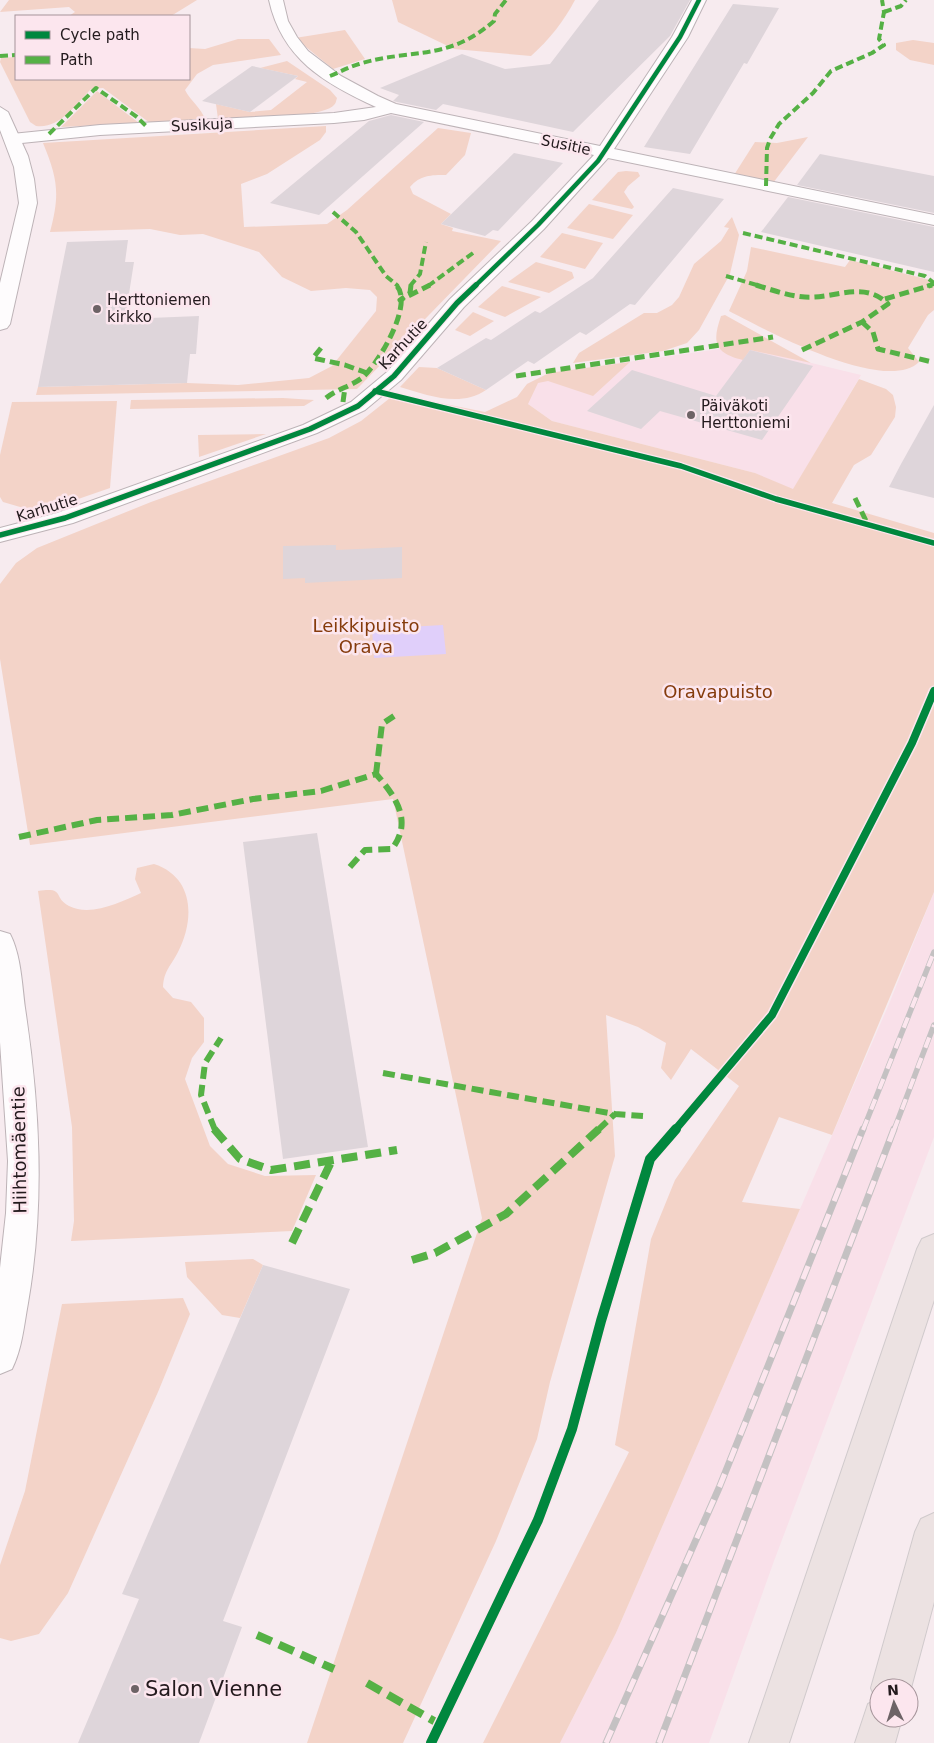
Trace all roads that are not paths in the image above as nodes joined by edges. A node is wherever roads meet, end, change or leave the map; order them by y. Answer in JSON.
{"nodes":[{"id":1,"x":276,"y":0,"type":"edge"},
{"id":2,"x":699,"y":0,"type":"edge"},
{"id":3,"x":391,"y":108,"type":"junction"},
{"id":4,"x":0,"y":112,"type":"edge"},
{"id":5,"x":12,"y":139,"type":"junction"},
{"id":6,"x":604,"y":153,"type":"junction"},
{"id":7,"x":934,"y":220,"type":"edge"},
{"id":8,"x":0,"y":324,"type":"edge"},
{"id":9,"x":0,"y":535,"type":"edge"},
{"id":10,"x":0,"y":942,"type":"edge"},
{"id":11,"x":934,"y":1249,"type":"edge"},
{"id":12,"x":0,"y":1358,"type":"edge"},
{"id":13,"x":934,"y":1532,"type":"edge"},
{"id":14,"x":894,"y":1678,"type":"edge"},
{"id":15,"x":879,"y":1728,"type":"edge"},
{"id":16,"x":769,"y":1743,"type":"edge"},
{"id":17,"x":875,"y":1743,"type":"edge"}],
"edges":[{"from":1,"to":3,"type":"street","name":"Susitie"},
{"from":2,"to":6,"type":"street","name":"Karhutie"},
{"from":3,"to":5,"type":"street","name":"Susikuja"},
{"from":3,"to":6,"type":"street","name":"Susitie"},
{"from":4,"to":5,"type":"street"},
{"from":5,"to":8,"type":"street"},
{"from":6,"to":7,"type":"street","name":"Susitie"},
{"from":6,"to":9,"type":"street","name":"Karhutie"},
{"from":10,"to":12,"type":"street","name":"Hiihtomäentie"},
{"from":11,"to":16,"type":"highway"},
{"from":13,"to":14,"type":"highway"},
{"from":15,"to":17,"type":"highway"}]}
